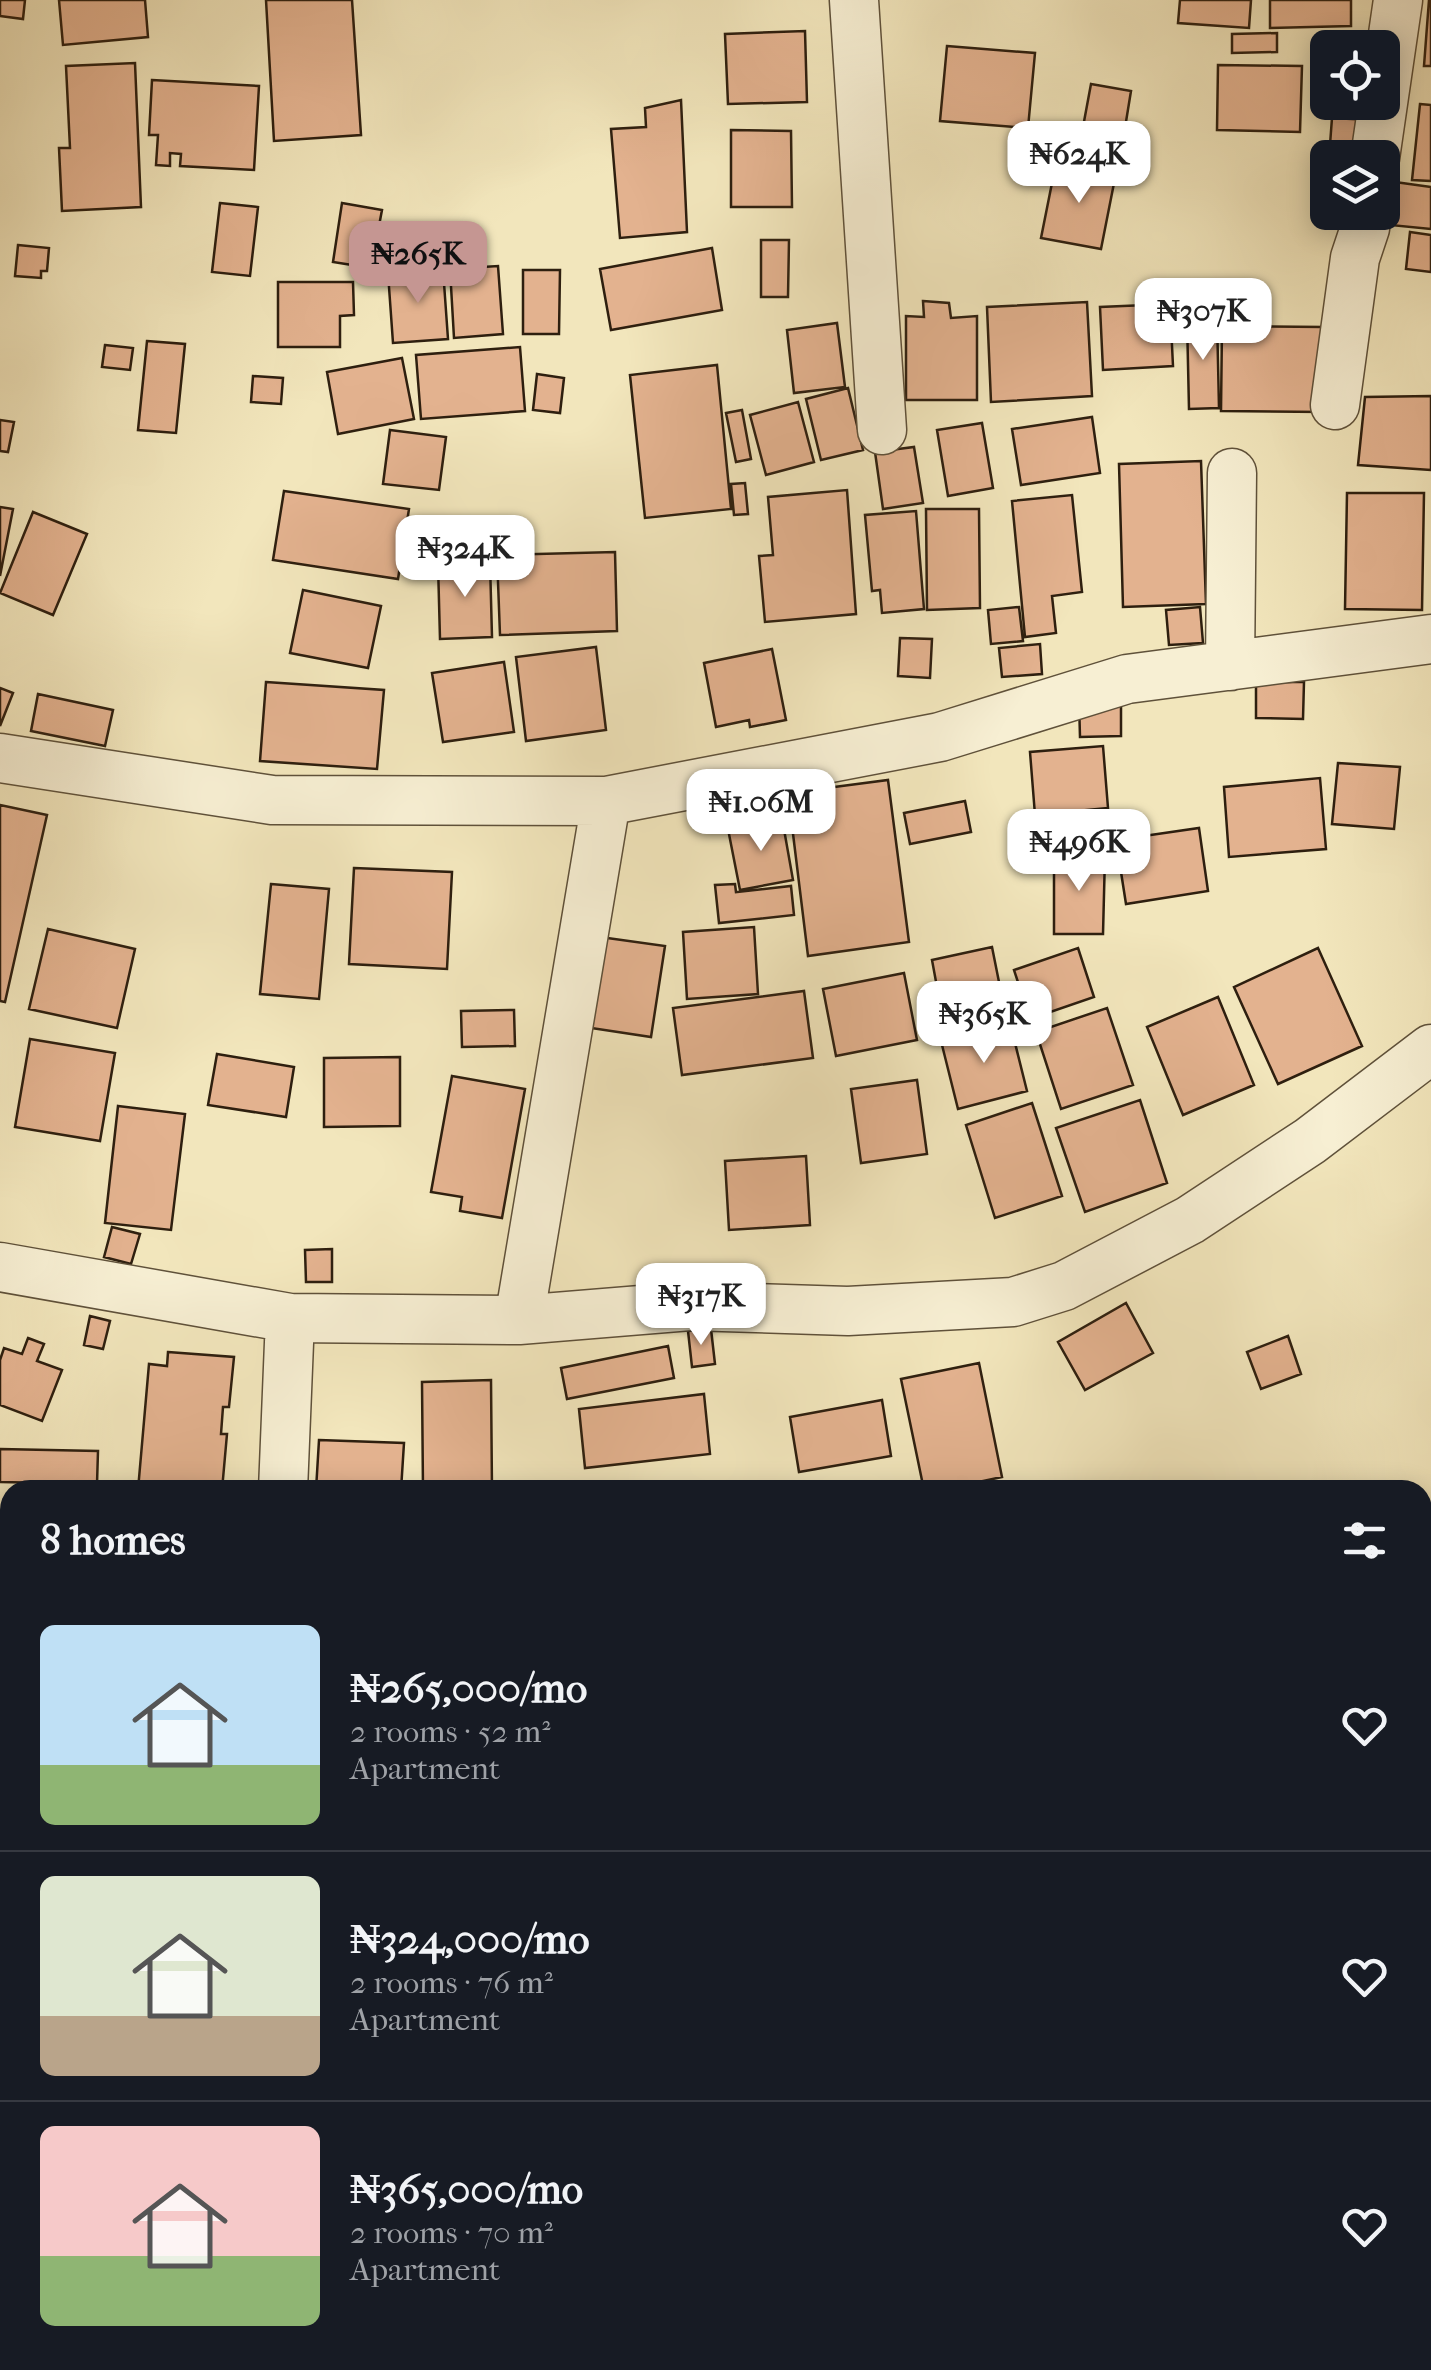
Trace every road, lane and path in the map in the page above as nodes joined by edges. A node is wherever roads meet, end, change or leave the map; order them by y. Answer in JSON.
{"nodes":[{"id":1,"x":854,"y":0,"type":"edge"},
{"id":2,"x":1398,"y":0,"type":"edge"},
{"id":3,"x":1378,"y":140,"type":"edge"},
{"id":4,"x":1363,"y":230,"type":"edge"},
{"id":5,"x":1335,"y":405,"type":"dead end"},
{"id":6,"x":882,"y":430,"type":"dead end"},
{"id":7,"x":1232,"y":474,"type":"dead end"},
{"id":8,"x":1431,"y":639,"type":"edge"},
{"id":9,"x":1230,"y":666,"type":"junction"},
{"id":10,"x":0,"y":758,"type":"edge"},
{"id":11,"x":606,"y":801,"type":"junction"},
{"id":12,"x":1431,"y":1048,"type":"edge"},
{"id":13,"x":0,"y":1267,"type":"edge"},
{"id":14,"x":290,"y":1318,"type":"junction"},
{"id":15,"x":520,"y":1320,"type":"junction"},
{"id":16,"x":283,"y":1480,"type":"edge"}],
"edges":[{"from":1,"to":6,"type":"street"},
{"from":2,"to":3,"type":"street"},
{"from":4,"to":5,"type":"street"},
{"from":7,"to":9,"type":"street"},
{"from":8,"to":9,"type":"street"},
{"from":9,"to":11,"type":"street"},
{"from":10,"to":11,"type":"street"},
{"from":11,"to":15,"type":"street"},
{"from":12,"to":15,"type":"street"},
{"from":13,"to":14,"type":"street"},
{"from":14,"to":15,"type":"street"},
{"from":14,"to":16,"type":"street"}]}
